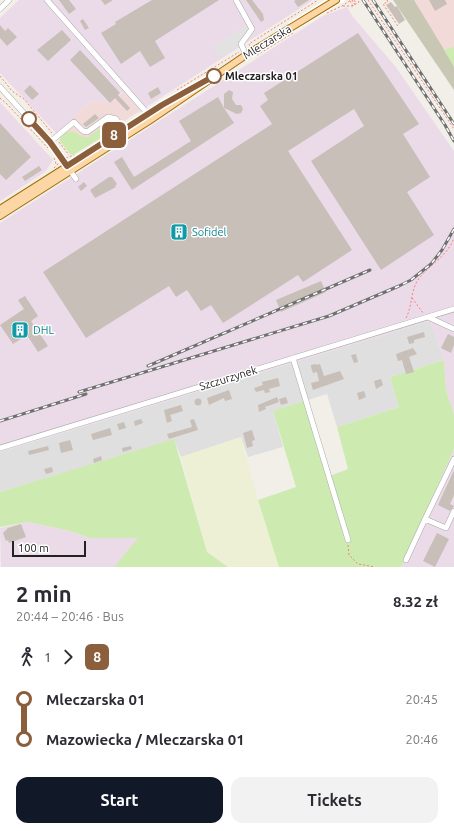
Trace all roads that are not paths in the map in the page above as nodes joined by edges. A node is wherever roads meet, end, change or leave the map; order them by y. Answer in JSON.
{"nodes":[{"id":1,"x":9,"y":0,"type":"edge"},
{"id":2,"x":47,"y":0,"type":"edge"},
{"id":3,"x":236,"y":0,"type":"edge"},
{"id":4,"x":336,"y":0,"type":"edge"},
{"id":5,"x":0,"y":8,"type":"edge"},
{"id":6,"x":246,"y":55,"type":"junction"},
{"id":7,"x":199,"y":86,"type":"junction"},
{"id":8,"x":0,"y":87,"type":"edge"},
{"id":9,"x":148,"y":114,"type":"junction"},
{"id":10,"x":125,"y":132,"type":"junction"},
{"id":11,"x":50,"y":142,"type":"junction"},
{"id":12,"x":69,"y":168,"type":"junction"},
{"id":13,"x":76,"y":180,"type":"dead end"},
{"id":14,"x":0,"y":208,"type":"edge"},
{"id":15,"x":0,"y":216,"type":"edge"},
{"id":16,"x":454,"y":309,"type":"edge"},
{"id":17,"x":428,"y":317,"type":"junction"},
{"id":18,"x":454,"y":329,"type":"edge"},
{"id":19,"x":293,"y":358,"type":"junction"},
{"id":20,"x":0,"y":448,"type":"edge"},
{"id":21,"x":454,"y":459,"type":"edge"},
{"id":22,"x":454,"y":511,"type":"edge"},
{"id":23,"x":425,"y":519,"type":"junction"},
{"id":24,"x":348,"y":540,"type":"road end"},
{"id":25,"x":406,"y":560,"type":"dead end"}],
"edges":[{"from":1,"to":5,"type":"street"},
{"from":2,"to":9,"type":"street"},
{"from":3,"to":6,"type":"street"},
{"from":4,"to":6,"type":"main road","name":"Mleczarska"},
{"from":6,"to":7,"type":"main road","name":"Mleczarska"},
{"from":7,"to":9,"type":"main road","name":"Mleczarska"},
{"from":7,"to":10,"type":"main road","name":"Mleczarska"},
{"from":8,"to":11,"type":"street"},
{"from":9,"to":10,"type":"main road","name":"Mleczarska"},
{"from":10,"to":11,"type":"street"},
{"from":10,"to":12,"type":"main road","name":"Mleczarska"},
{"from":11,"to":12,"type":"street"},
{"from":12,"to":13,"type":"street"},
{"from":12,"to":14,"type":"main road","name":"Mleczarska"},
{"from":12,"to":15,"type":"main road","name":"Mleczarska"},
{"from":16,"to":17,"type":"street","name":"Szczurzynek"},
{"from":17,"to":18,"type":"street"},
{"from":17,"to":19,"type":"street","name":"Szczurzynek"},
{"from":19,"to":20,"type":"street","name":"Szczurzynek"},
{"from":19,"to":24,"type":"street"},
{"from":21,"to":23,"type":"street"},
{"from":22,"to":23,"type":"street"},
{"from":23,"to":25,"type":"street"}]}
